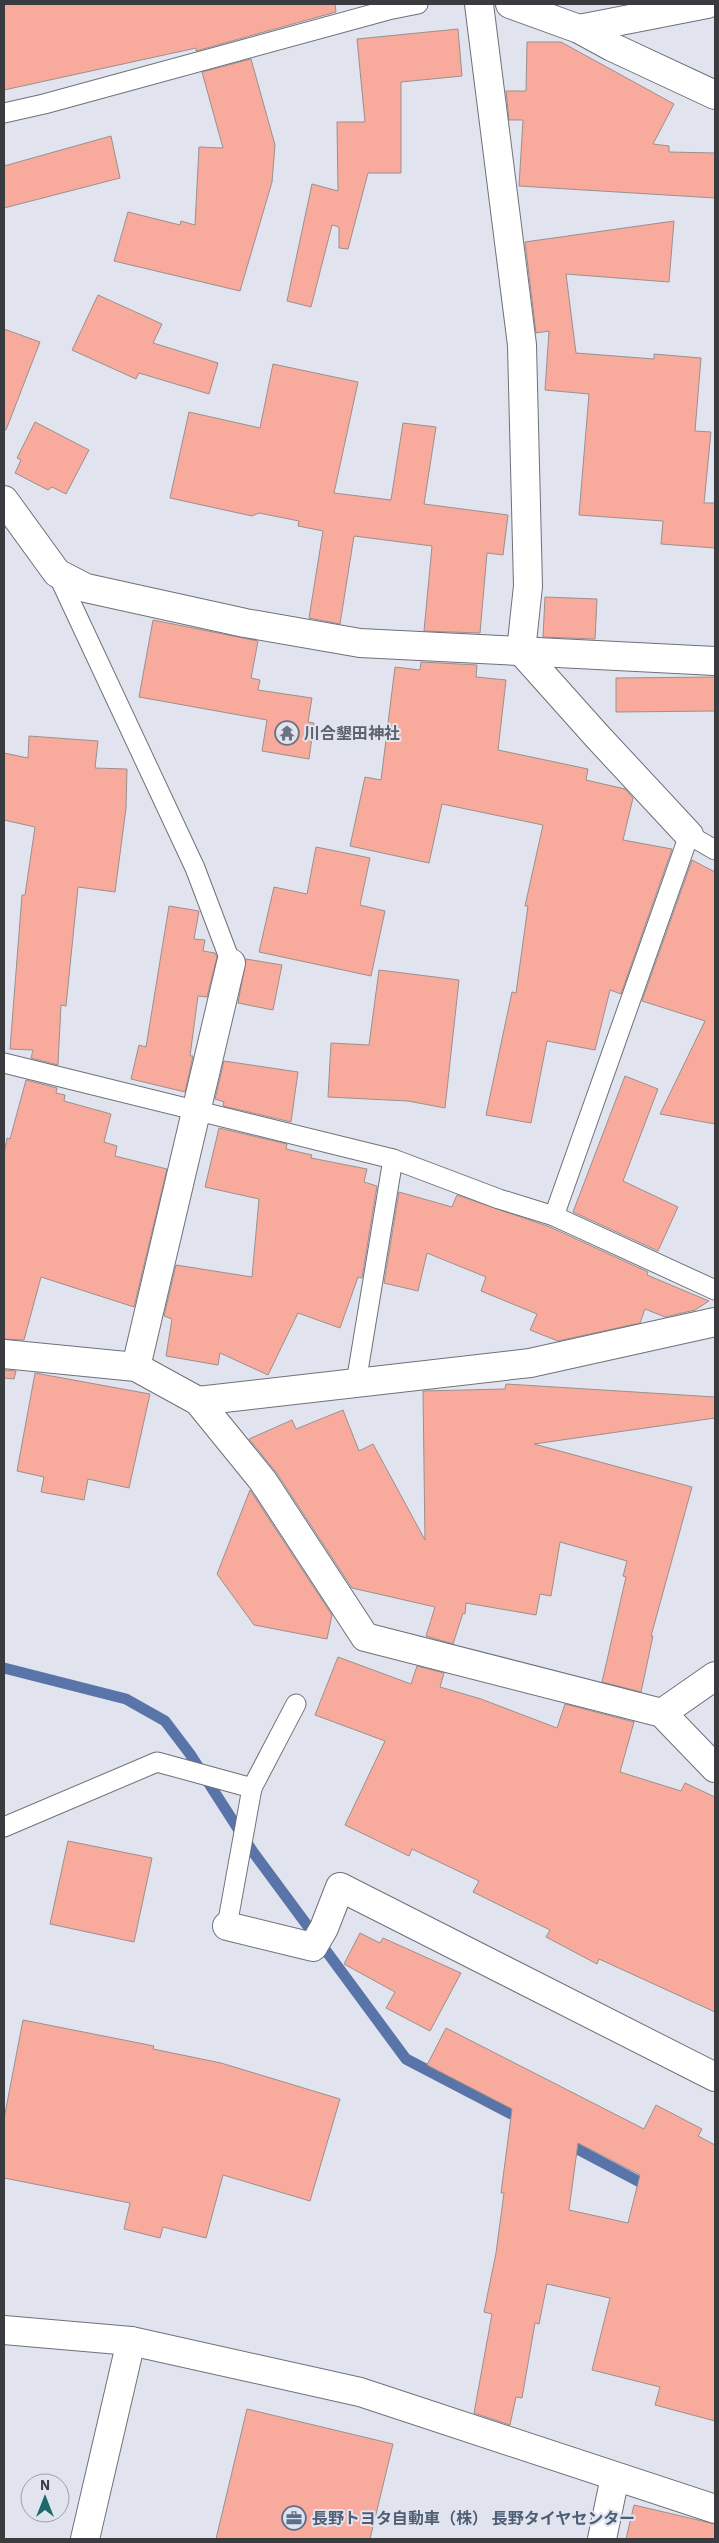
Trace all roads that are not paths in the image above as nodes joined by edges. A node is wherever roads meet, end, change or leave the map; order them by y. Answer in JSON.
{"nodes":[{"id":1,"x":418,"y":4,"type":"edge"},
{"id":2,"x":479,"y":4,"type":"edge"},
{"id":3,"x":510,"y":4,"type":"edge"},
{"id":4,"x":707,"y":4,"type":"edge"},
{"id":5,"x":579,"y":29,"type":"junction"},
{"id":6,"x":715,"y":95,"type":"edge"},
{"id":7,"x":4,"y":113,"type":"edge"},
{"id":8,"x":4,"y":500,"type":"edge"},
{"id":9,"x":57,"y":573,"type":"junction"},
{"id":10,"x":521,"y":651,"type":"junction"},
{"id":11,"x":715,"y":661,"type":"edge"},
{"id":12,"x":689,"y":835,"type":"junction"},
{"id":13,"x":715,"y":850,"type":"edge"},
{"id":14,"x":231,"y":963,"type":"joint"},
{"id":15,"x":4,"y":1063,"type":"edge"},
{"id":16,"x":196,"y":1111,"type":"junction"},
{"id":17,"x":393,"y":1159,"type":"junction"},
{"id":18,"x":554,"y":1216,"type":"junction"},
{"id":19,"x":715,"y":1290,"type":"edge"},
{"id":20,"x":715,"y":1322,"type":"edge"},
{"id":21,"x":4,"y":1354,"type":"edge"},
{"id":22,"x":136,"y":1368,"type":"junction"},
{"id":23,"x":356,"y":1383,"type":"junction"},
{"id":24,"x":198,"y":1401,"type":"junction"},
{"id":25,"x":715,"y":1676,"type":"edge"},
{"id":26,"x":296,"y":1704,"type":"dead end"},
{"id":27,"x":662,"y":1713,"type":"junction"},
{"id":28,"x":715,"y":1768,"type":"edge"},
{"id":29,"x":252,"y":1788,"type":"junction"},
{"id":30,"x":4,"y":1827,"type":"edge"},
{"id":31,"x":227,"y":1926,"type":"joint"},
{"id":32,"x":715,"y":2077,"type":"edge"},
{"id":33,"x":4,"y":2330,"type":"edge"},
{"id":34,"x":131,"y":2342,"type":"junction"},
{"id":35,"x":615,"y":2477,"type":"junction"},
{"id":36,"x":715,"y":2509,"type":"edge"},
{"id":37,"x":85,"y":2539,"type":"edge"},
{"id":38,"x":602,"y":2539,"type":"edge"}],
"edges":[{"from":1,"to":7,"type":"lane"},
{"from":2,"to":10,"type":"street"},
{"from":3,"to":5,"type":"street"},
{"from":4,"to":5,"type":"street"},
{"from":5,"to":6,"type":"street"},
{"from":8,"to":9,"type":"street"},
{"from":9,"to":10,"type":"street"},
{"from":9,"to":14,"type":"lane"},
{"from":10,"to":11,"type":"street"},
{"from":10,"to":12,"type":"street"},
{"from":12,"to":13,"type":"lane"},
{"from":12,"to":18,"type":"lane"},
{"from":14,"to":16,"type":"street"},
{"from":15,"to":16,"type":"lane"},
{"from":16,"to":17,"type":"lane"},
{"from":16,"to":22,"type":"street"},
{"from":17,"to":18,"type":"lane"},
{"from":17,"to":23,"type":"lane"},
{"from":18,"to":19,"type":"lane"},
{"from":20,"to":23,"type":"street"},
{"from":21,"to":22,"type":"street"},
{"from":22,"to":24,"type":"street"},
{"from":23,"to":24,"type":"street"},
{"from":24,"to":27,"type":"street"},
{"from":25,"to":27,"type":"street"},
{"from":26,"to":29,"type":"lane"},
{"from":27,"to":28,"type":"street"},
{"from":29,"to":30,"type":"lane"},
{"from":29,"to":31,"type":"lane"},
{"from":31,"to":32,"type":"street"},
{"from":33,"to":34,"type":"street"},
{"from":34,"to":35,"type":"street"},
{"from":34,"to":37,"type":"street"},
{"from":35,"to":36,"type":"street"},
{"from":35,"to":38,"type":"street"}]}
